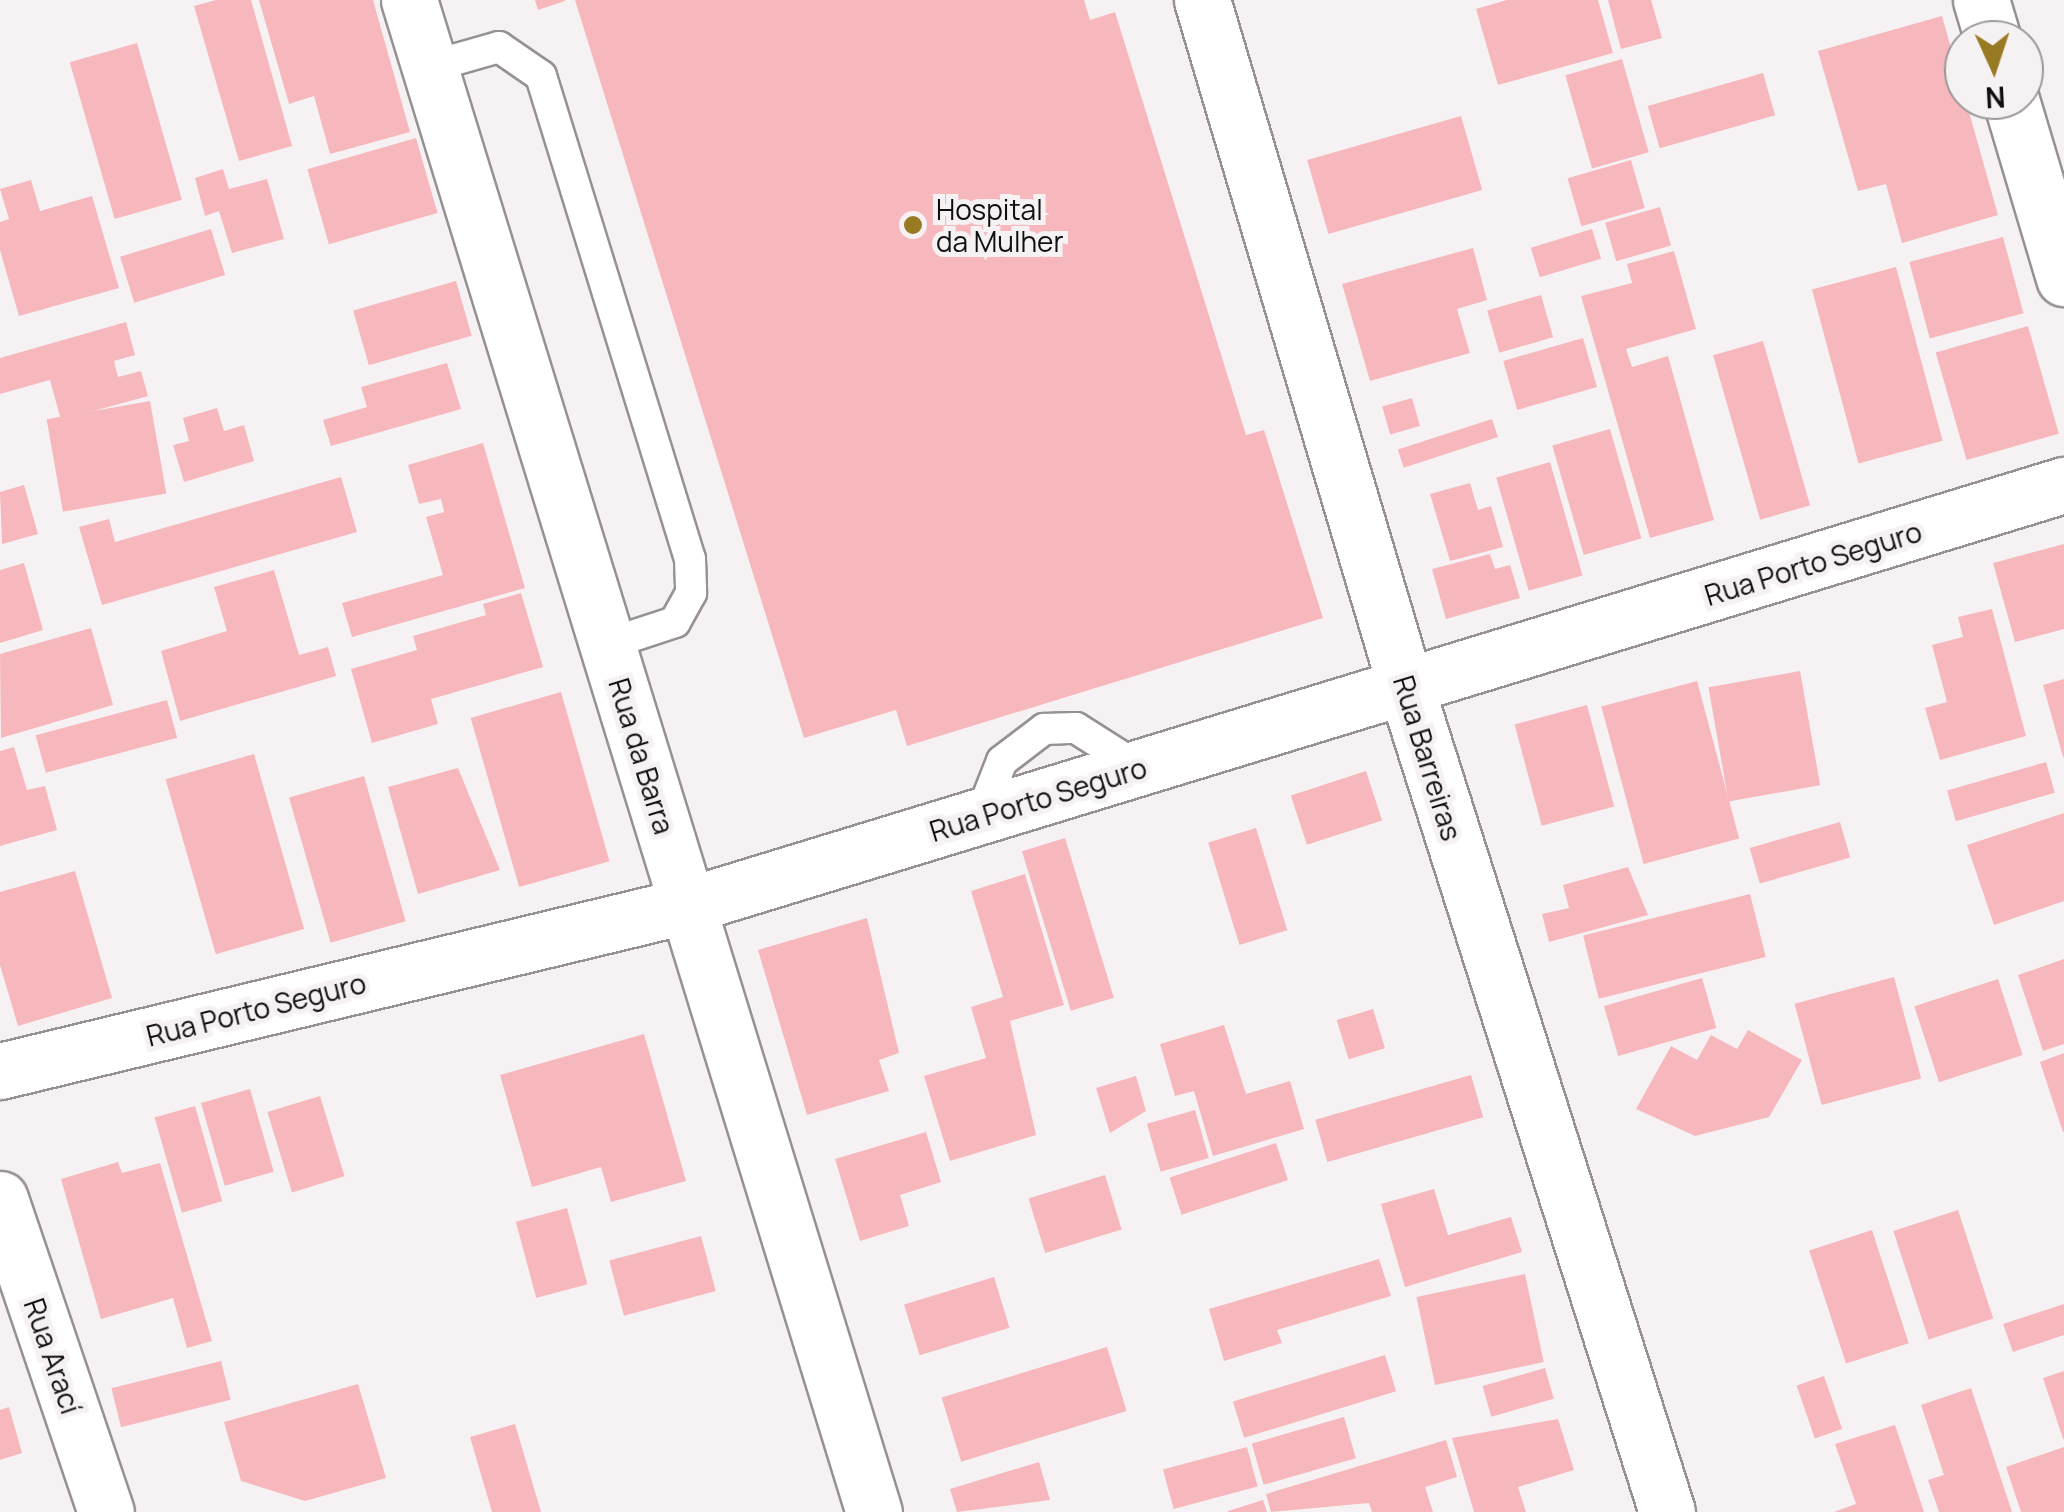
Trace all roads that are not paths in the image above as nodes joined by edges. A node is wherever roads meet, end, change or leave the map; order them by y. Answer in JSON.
{"nodes":[{"id":1,"x":409,"y":0,"type":"edge"},
{"id":2,"x":1202,"y":0,"type":"edge"},
{"id":3,"x":430,"y":67,"type":"junction"},
{"id":4,"x":2017,"y":120,"type":"edge"},
{"id":5,"x":2064,"y":278,"type":"edge"},
{"id":6,"x":2064,"y":486,"type":"edge"},
{"id":7,"x":608,"y":644,"type":"junction"},
{"id":8,"x":1406,"y":688,"type":"junction"},
{"id":9,"x":688,"y":904,"type":"junction"},
{"id":10,"x":0,"y":1071,"type":"edge"},
{"id":11,"x":0,"y":1199,"type":"edge"},
{"id":12,"x":106,"y":1512,"type":"edge"},
{"id":13,"x":874,"y":1512,"type":"edge"},
{"id":14,"x":1667,"y":1512,"type":"edge"}],
"edges":[{"from":1,"to":3,"type":"street","name":"Rua da Barra"},
{"from":2,"to":8,"type":"street","name":"Rua Barreiras"},
{"from":3,"to":7,"type":"street","name":"Rua da Barra"},
{"from":3,"to":7,"type":"lane"},
{"from":4,"to":5,"type":"street"},
{"from":6,"to":8,"type":"street","name":"Rua Porto Seguro"},
{"from":7,"to":9,"type":"street","name":"Rua da Barra"},
{"from":8,"to":9,"type":"street","name":"Rua Porto Seguro"},
{"from":8,"to":14,"type":"street","name":"Rua Barreiras"},
{"from":9,"to":10,"type":"street","name":"Rua Porto Seguro"},
{"from":9,"to":13,"type":"street","name":"Rua da Barra"},
{"from":11,"to":12,"type":"street","name":"Rua Arací"}]}
